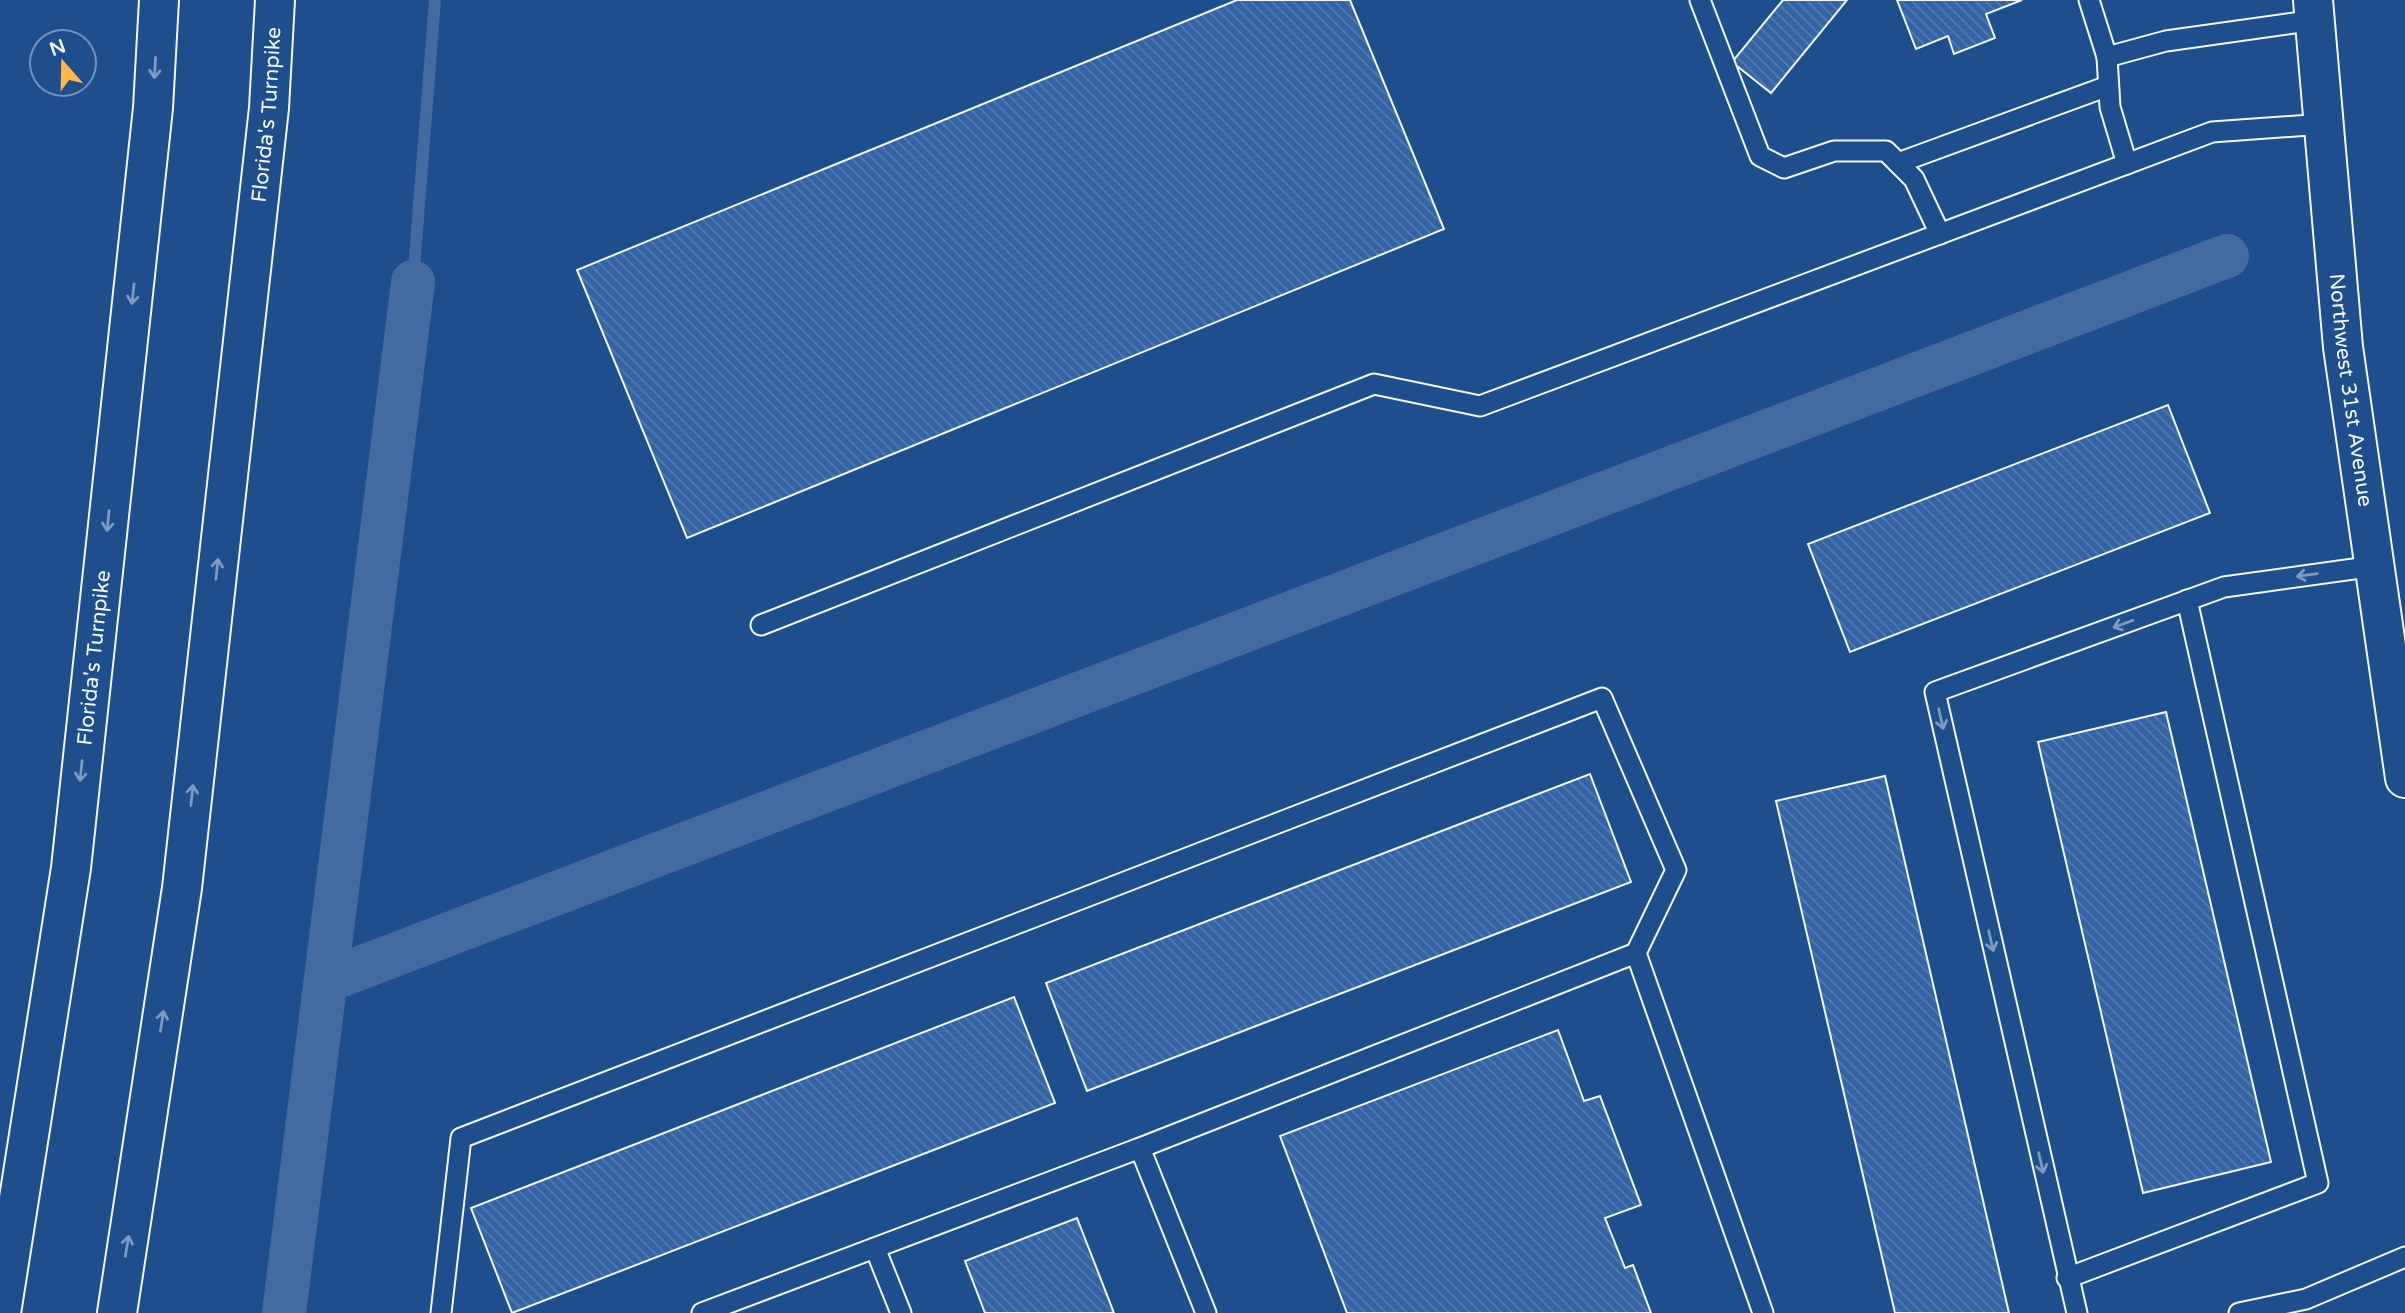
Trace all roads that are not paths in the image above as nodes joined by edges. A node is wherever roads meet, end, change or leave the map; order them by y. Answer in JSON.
{"nodes":[{"id":1,"x":159,"y":0,"type":"edge"},
{"id":2,"x":275,"y":0,"type":"edge"},
{"id":3,"x":1700,"y":0,"type":"edge"},
{"id":4,"x":2089,"y":0,"type":"edge"},
{"id":5,"x":2314,"y":10,"type":"edge"},
{"id":6,"x":2107,"y":57,"type":"junction"},
{"id":7,"x":2108,"y":86,"type":"junction"},
{"id":8,"x":2324,"y":124,"type":"junction"},
{"id":9,"x":1898,"y":163,"type":"junction"},
{"id":10,"x":2127,"y":164,"type":"junction"},
{"id":11,"x":1940,"y":234,"type":"junction"},
{"id":12,"x":2375,"y":566,"type":"junction"},
{"id":13,"x":2187,"y":600,"type":"junction"},
{"id":14,"x":761,"y":625,"type":"dead end"},
{"id":15,"x":2397,"y":665,"type":"edge"},
{"id":16,"x":2405,"y":778,"type":"edge"},
{"id":17,"x":1636,"y":953,"type":"junction"},
{"id":18,"x":1140,"y":1148,"type":"junction"},
{"id":19,"x":875,"y":1248,"type":"junction"},
{"id":20,"x":2405,"y":1257,"type":"edge"},
{"id":21,"x":2067,"y":1278,"type":"junction"},
{"id":22,"x":1,"y":1313,"type":"edge"},
{"id":23,"x":117,"y":1313,"type":"edge"},
{"id":24,"x":441,"y":1313,"type":"edge"},
{"id":25,"x":702,"y":1313,"type":"edge"},
{"id":26,"x":901,"y":1313,"type":"edge"},
{"id":27,"x":1206,"y":1313,"type":"edge"},
{"id":28,"x":1763,"y":1313,"type":"edge"},
{"id":29,"x":2077,"y":1313,"type":"edge"},
{"id":30,"x":2238,"y":1313,"type":"edge"}],
"edges":[{"from":1,"to":22,"type":"main road","name":"Florida's Turnpike","one_way":true},
{"from":23,"to":2,"type":"main road","name":"Florida's Turnpike","one_way":true},
{"from":3,"to":9,"type":"lane"},
{"from":4,"to":6,"type":"lane"},
{"from":5,"to":6,"type":"lane"},
{"from":5,"to":8,"type":"main road","name":"Northwest 31st Avenue"},
{"from":6,"to":7,"type":"lane"},
{"from":7,"to":9,"type":"lane"},
{"from":7,"to":10,"type":"lane"},
{"from":8,"to":10,"type":"lane"},
{"from":8,"to":12,"type":"main road","name":"Northwest 31st Avenue"},
{"from":9,"to":11,"type":"lane"},
{"from":10,"to":11,"type":"lane"},
{"from":11,"to":14,"type":"lane"},
{"from":12,"to":13,"type":"lane","one_way":true},
{"from":12,"to":15,"type":"main road","name":"Northwest 31st Avenue"},
{"from":13,"to":21,"type":"lane"},
{"from":13,"to":21,"type":"lane","one_way":true},
{"from":15,"to":16,"type":"main road","name":"Northwest 31st Avenue"},
{"from":17,"to":18,"type":"lane"},
{"from":17,"to":24,"type":"lane"},
{"from":17,"to":28,"type":"lane"},
{"from":18,"to":19,"type":"lane"},
{"from":18,"to":27,"type":"lane"},
{"from":19,"to":25,"type":"lane"},
{"from":19,"to":26,"type":"lane"},
{"from":20,"to":30,"type":"lane"},
{"from":21,"to":29,"type":"lane"}]}
